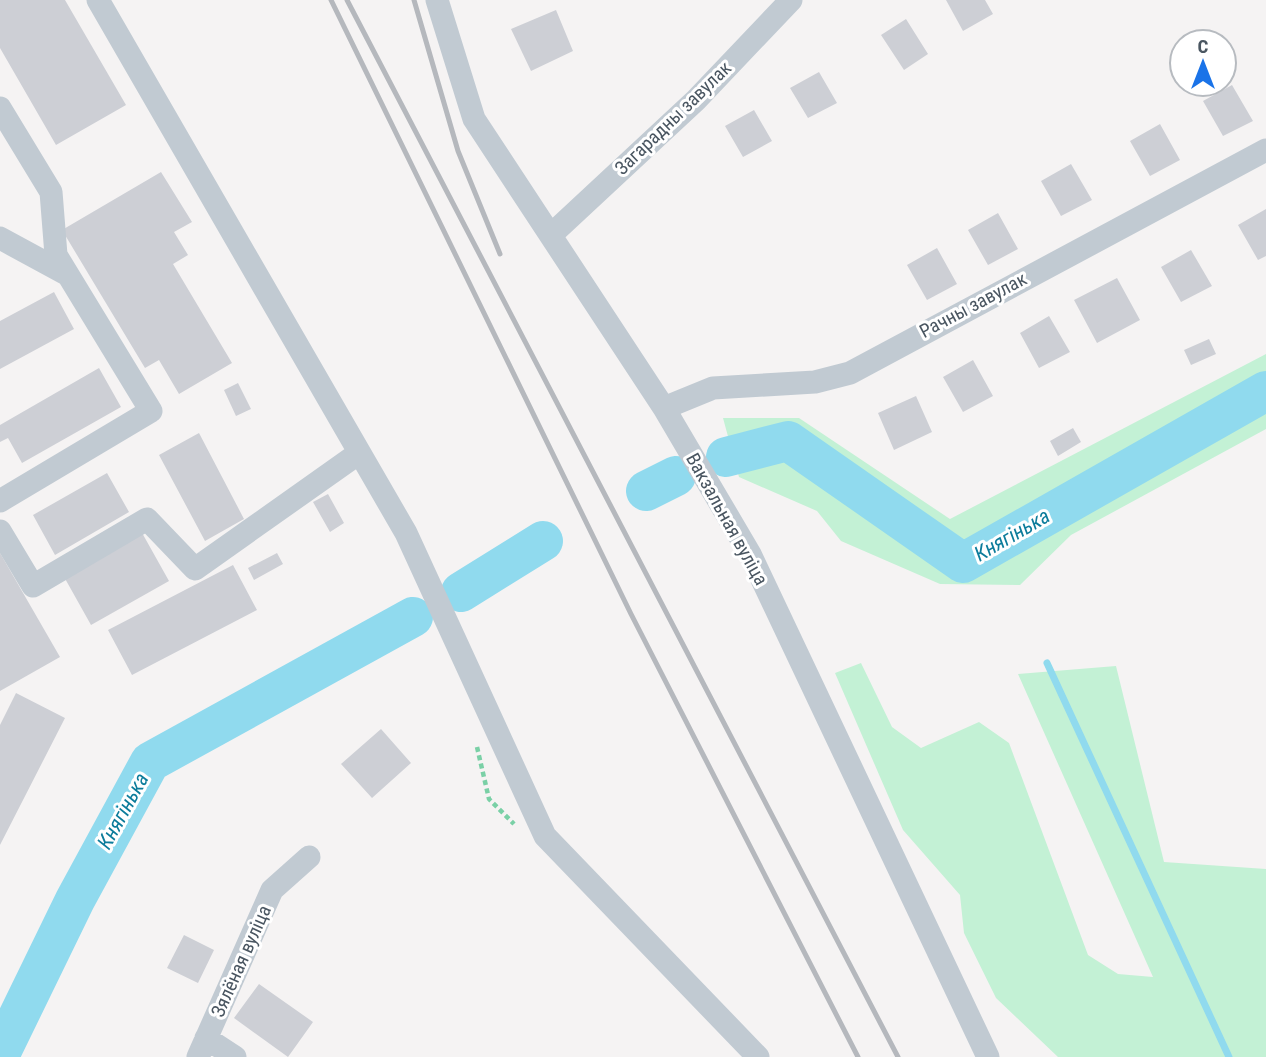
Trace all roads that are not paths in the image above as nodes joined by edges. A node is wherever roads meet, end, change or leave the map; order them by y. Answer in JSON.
{"nodes":[{"id":1,"x":98,"y":0,"type":"edge"},
{"id":2,"x":437,"y":0,"type":"edge"},
{"id":3,"x":792,"y":0,"type":"edge"},
{"id":4,"x":0,"y":108,"type":"edge"},
{"id":5,"x":1266,"y":150,"type":"edge"},
{"id":6,"x":552,"y":234,"type":"junction"},
{"id":7,"x":0,"y":238,"type":"edge"},
{"id":8,"x":69,"y":275,"type":"junction"},
{"id":9,"x":664,"y":408,"type":"junction"},
{"id":10,"x":359,"y":453,"type":"junction"},
{"id":11,"x":0,"y":501,"type":"edge"},
{"id":12,"x":0,"y":531,"type":"edge"},
{"id":13,"x":309,"y":858,"type":"dead end"},
{"id":14,"x":202,"y":1047,"type":"edge"},
{"id":15,"x":235,"y":1057,"type":"edge"},
{"id":16,"x":758,"y":1057,"type":"edge"},
{"id":17,"x":988,"y":1057,"type":"edge"}],
"edges":[{"from":1,"to":10,"type":"street"},
{"from":2,"to":6,"type":"street","name":"Вакзальная вуліца"},
{"from":3,"to":6,"type":"street","name":"Загарадны завулак"},
{"from":4,"to":8,"type":"street"},
{"from":5,"to":9,"type":"street","name":"Рачны завулак"},
{"from":6,"to":9,"type":"street","name":"Вакзальная вуліца"},
{"from":7,"to":8,"type":"street"},
{"from":8,"to":11,"type":"street"},
{"from":9,"to":17,"type":"street","name":"Вакзальная вуліца"},
{"from":10,"to":12,"type":"street"},
{"from":10,"to":16,"type":"street"},
{"from":13,"to":14,"type":"street","name":"Зялёная вуліца"},
{"from":14,"to":15,"type":"street","name":"Зялёная вуліца"}]}
